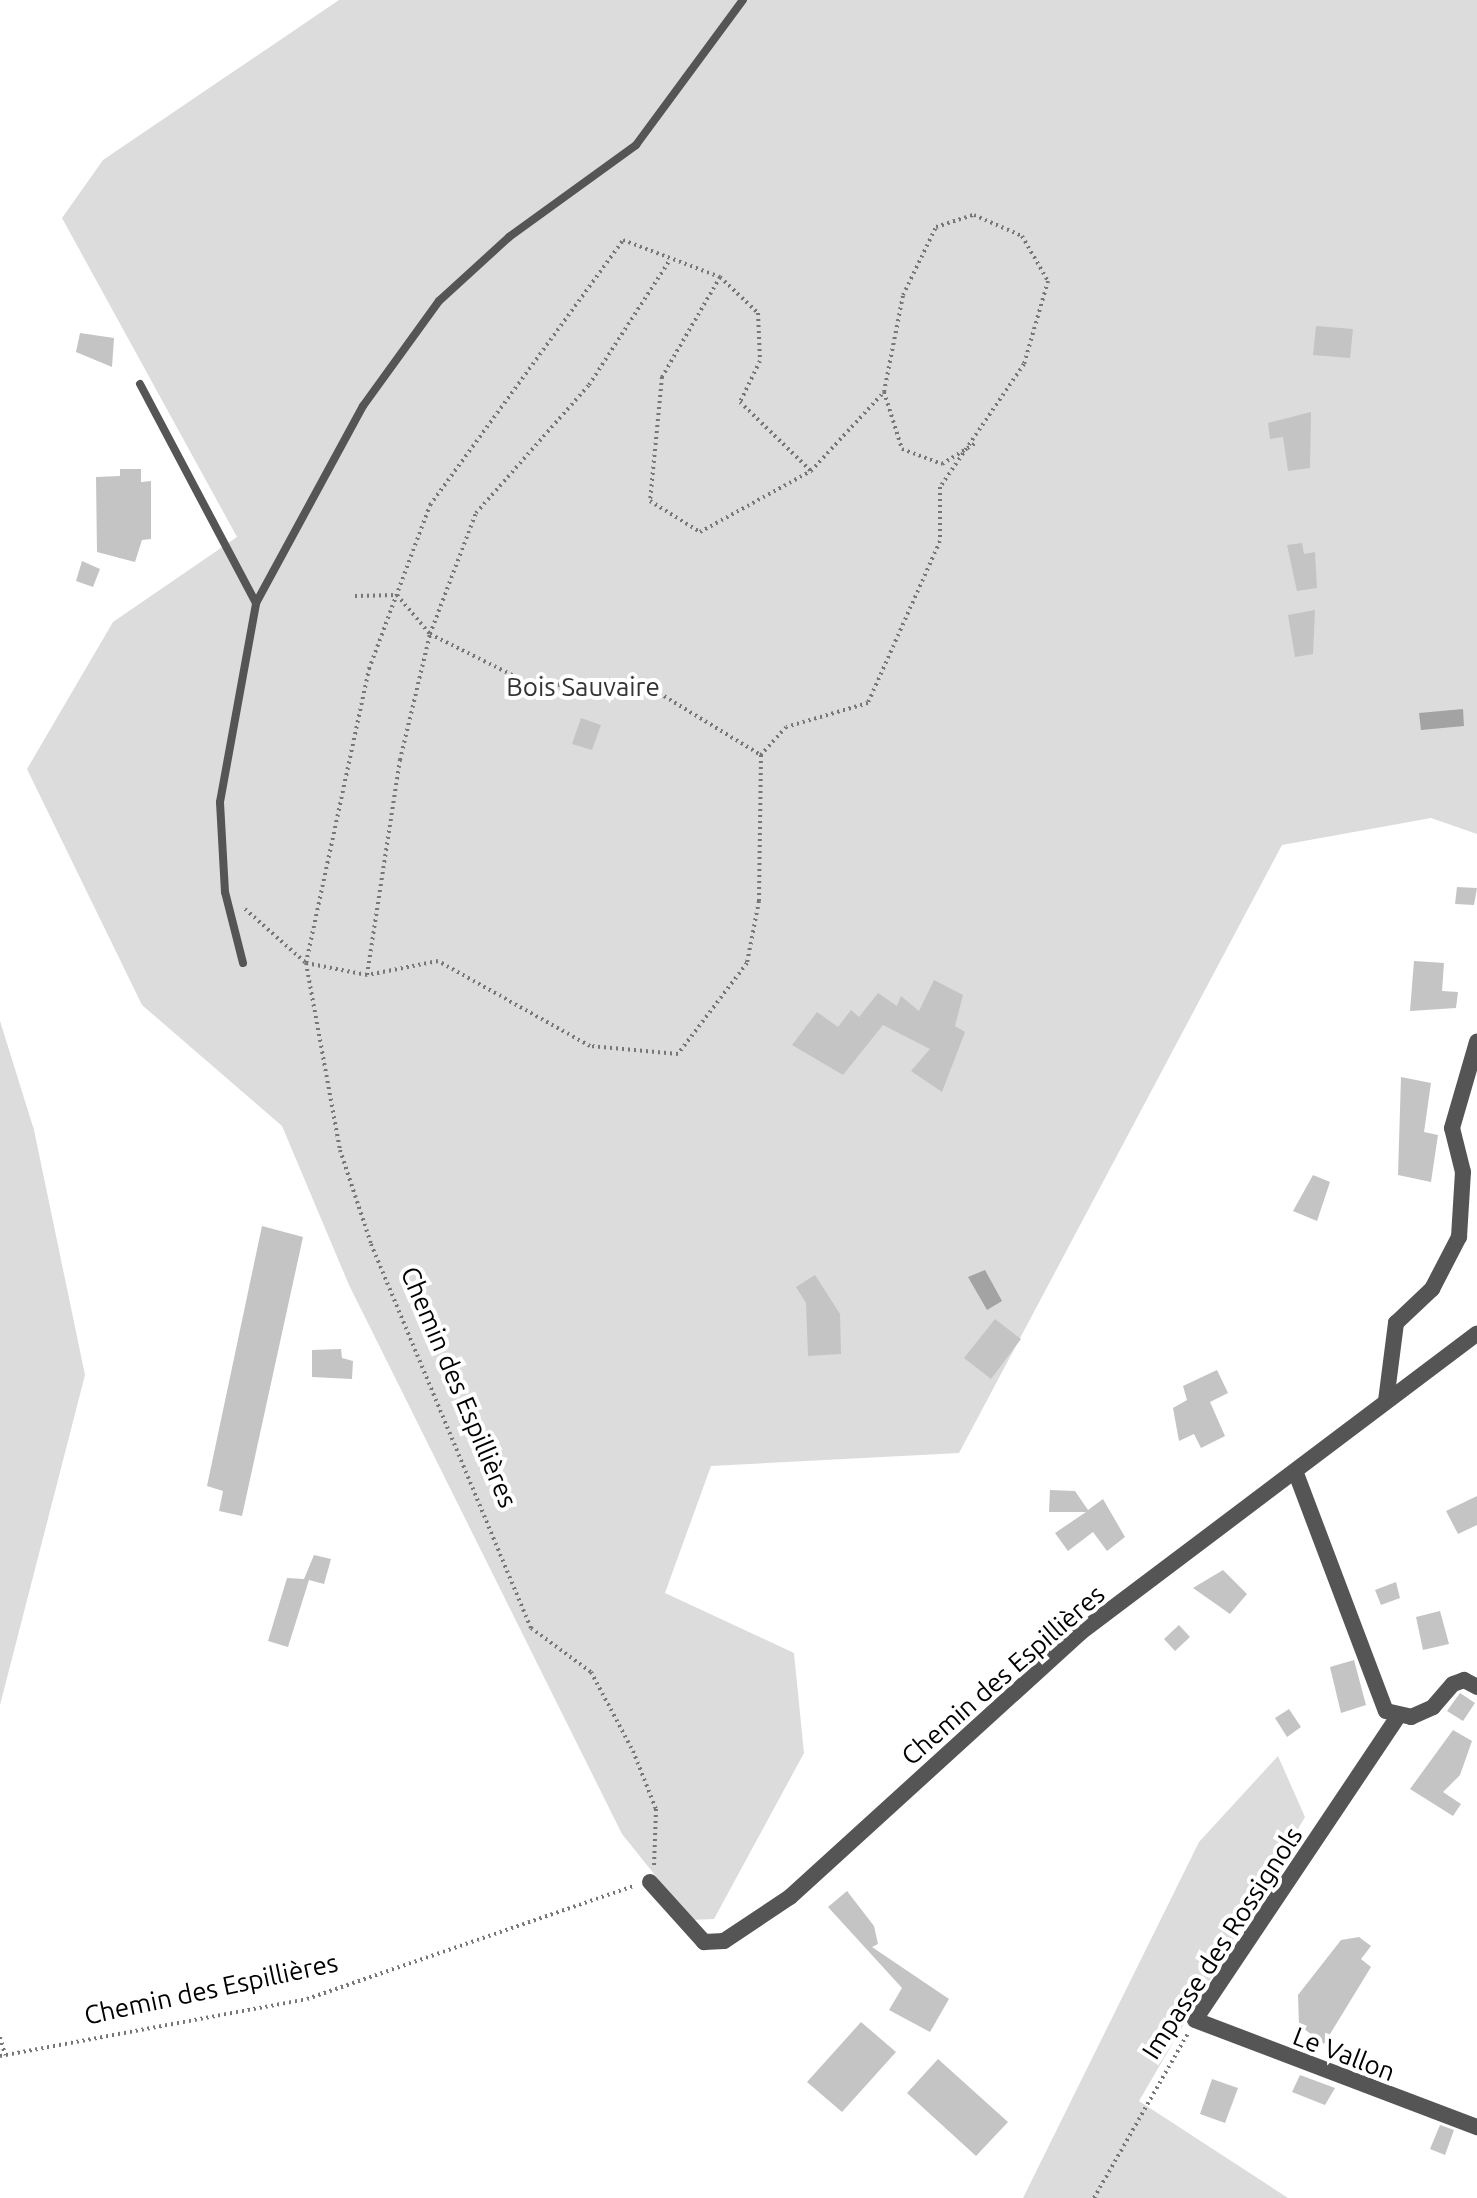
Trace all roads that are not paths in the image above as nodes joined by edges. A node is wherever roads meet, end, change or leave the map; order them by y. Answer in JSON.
{"nodes":[{"id":1,"x":743,"y":0,"type":"edge"},
{"id":2,"x":140,"y":384,"type":"dead end"},
{"id":3,"x":256,"y":603,"type":"junction"},
{"id":4,"x":243,"y":963,"type":"dead end"},
{"id":5,"x":1477,"y":1042,"type":"edge"},
{"id":6,"x":1477,"y":1334,"type":"edge"},
{"id":7,"x":1386,"y":1401,"type":"junction"},
{"id":8,"x":1297,"y":1476,"type":"junction"},
{"id":9,"x":1477,"y":1687,"type":"edge"},
{"id":10,"x":1397,"y":1718,"type":"junction"},
{"id":11,"x":650,"y":1882,"type":"road end"},
{"id":12,"x":1195,"y":2020,"type":"joint"},
{"id":13,"x":1477,"y":2127,"type":"edge"}],
"edges":[{"from":1,"to":3,"type":"lane"},
{"from":2,"to":3,"type":"lane"},
{"from":3,"to":4,"type":"lane"},
{"from":5,"to":7,"type":"street"},
{"from":6,"to":7,"type":"street","name":"Chemin des Espillières"},
{"from":7,"to":8,"type":"street","name":"Chemin des Espillières"},
{"from":8,"to":10,"type":"street"},
{"from":8,"to":11,"type":"street","name":"Chemin des Espillières"},
{"from":9,"to":10,"type":"street"},
{"from":10,"to":12,"type":"street","name":"Impasse des Rossignols"},
{"from":12,"to":13,"type":"street","name":"Le Vallon"}]}
